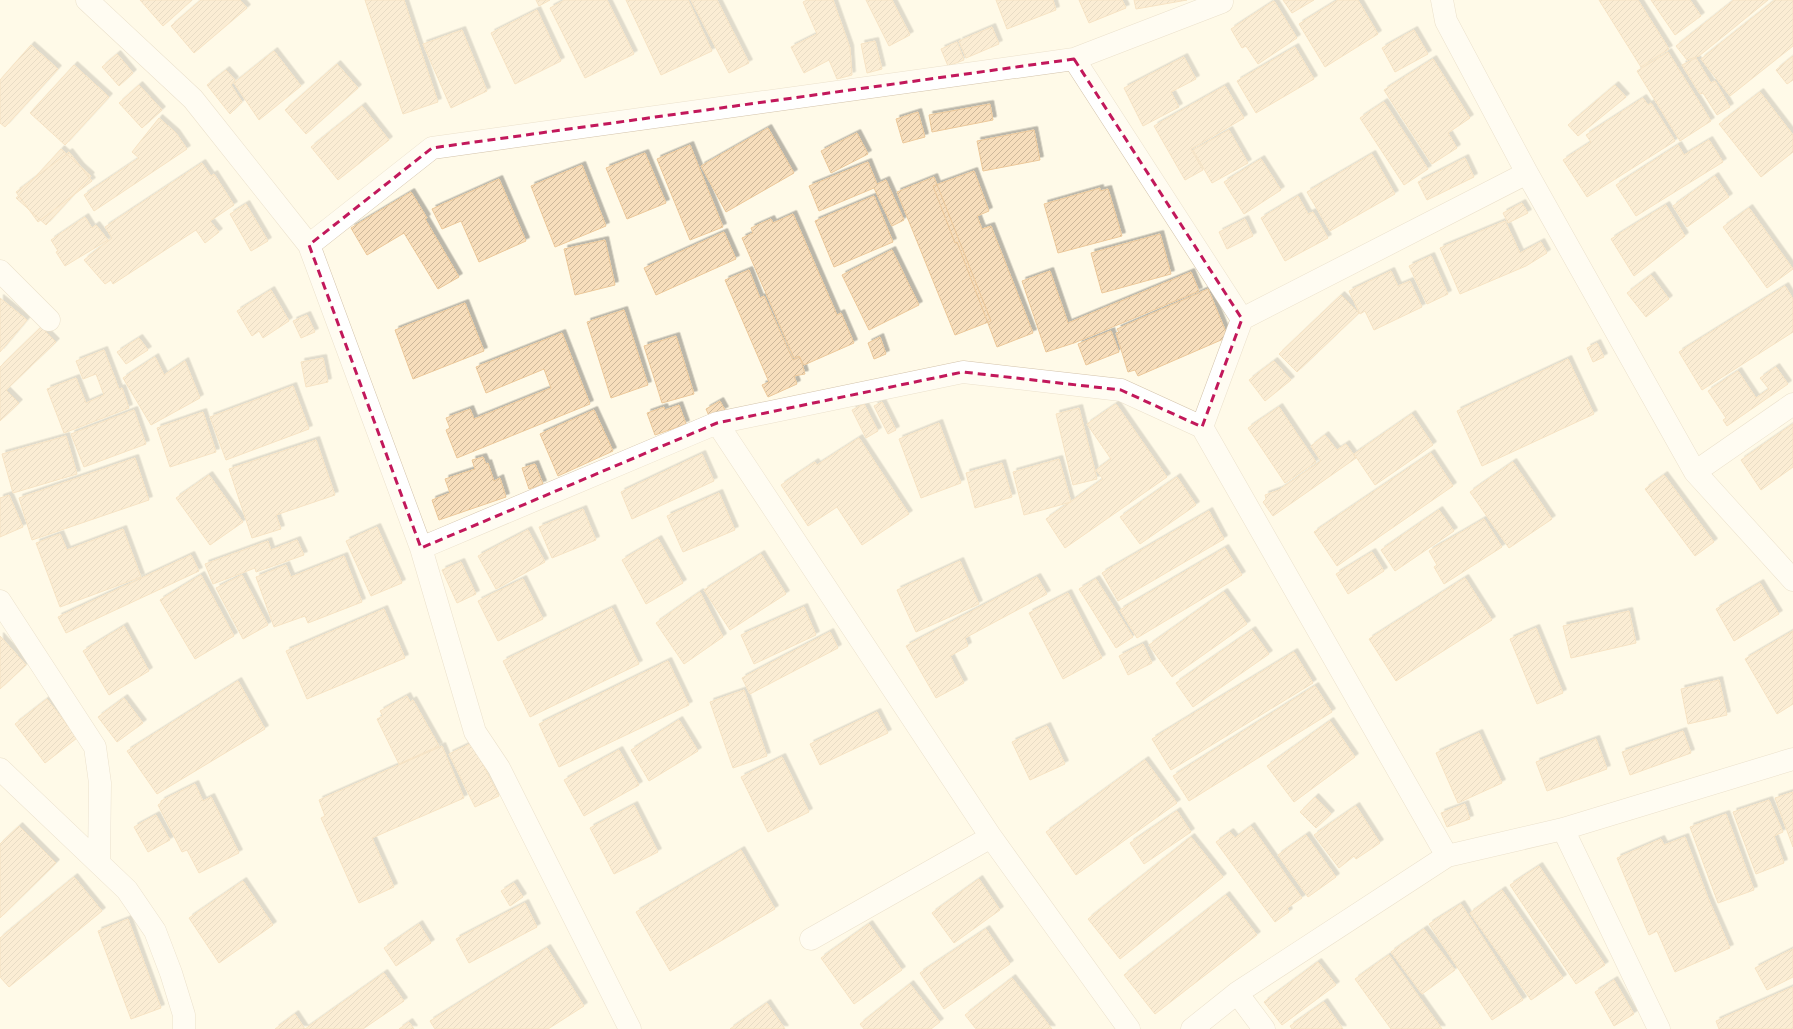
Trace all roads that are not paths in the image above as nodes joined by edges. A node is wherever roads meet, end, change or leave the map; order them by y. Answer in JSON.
{"nodes":[{"id":1,"x":87,"y":0,"type":"edge"},
{"id":2,"x":1442,"y":0,"type":"edge"},
{"id":3,"x":1222,"y":2,"type":"dead end"},
{"id":4,"x":1074,"y":59,"type":"junction"},
{"id":5,"x":1527,"y":173,"type":"junction"},
{"id":6,"x":309,"y":245,"type":"junction"},
{"id":7,"x":0,"y":271,"type":"edge"},
{"id":8,"x":50,"y":320,"type":"dead end"},
{"id":9,"x":1242,"y":320,"type":"junction"},
{"id":10,"x":1793,"y":404,"type":"edge"},
{"id":11,"x":717,"y":423,"type":"junction"},
{"id":12,"x":1202,"y":427,"type":"junction"},
{"id":13,"x":1695,"y":472,"type":"junction"},
{"id":14,"x":421,"y":548,"type":"junction"},
{"id":15,"x":1793,"y":580,"type":"edge"},
{"id":16,"x":0,"y":601,"type":"edge"},
{"id":17,"x":1793,"y":758,"type":"edge"},
{"id":18,"x":0,"y":769,"type":"edge"},
{"id":19,"x":1563,"y":829,"type":"junction"},
{"id":20,"x":991,"y":837,"type":"junction"},
{"id":21,"x":1447,"y":856,"type":"junction"},
{"id":22,"x":99,"y":863,"type":"junction"},
{"id":23,"x":811,"y":940,"type":"dead end"},
{"id":24,"x":1237,"y":993,"type":"junction"},
{"id":25,"x":184,"y":1029,"type":"edge"},
{"id":26,"x":630,"y":1029,"type":"edge"},
{"id":27,"x":1129,"y":1029,"type":"edge"},
{"id":28,"x":1192,"y":1029,"type":"edge"},
{"id":29,"x":1264,"y":1029,"type":"edge"},
{"id":30,"x":1659,"y":1029,"type":"edge"}],
"edges":[{"from":1,"to":6,"type":"street"},
{"from":2,"to":5,"type":"street"},
{"from":3,"to":4,"type":"street"},
{"from":4,"to":6,"type":"street"},
{"from":4,"to":9,"type":"street"},
{"from":5,"to":9,"type":"street"},
{"from":5,"to":13,"type":"street"},
{"from":6,"to":14,"type":"street"},
{"from":7,"to":8,"type":"street"},
{"from":9,"to":12,"type":"street"},
{"from":10,"to":13,"type":"street"},
{"from":11,"to":12,"type":"street"},
{"from":11,"to":14,"type":"street"},
{"from":11,"to":20,"type":"street"},
{"from":12,"to":21,"type":"street"},
{"from":13,"to":15,"type":"street"},
{"from":14,"to":26,"type":"street"},
{"from":16,"to":22,"type":"street"},
{"from":17,"to":19,"type":"street"},
{"from":18,"to":22,"type":"street"},
{"from":19,"to":21,"type":"street"},
{"from":19,"to":30,"type":"street"},
{"from":20,"to":23,"type":"street"},
{"from":20,"to":27,"type":"street"},
{"from":21,"to":24,"type":"street"},
{"from":22,"to":25,"type":"street"},
{"from":24,"to":28,"type":"street"},
{"from":24,"to":29,"type":"street"}]}
